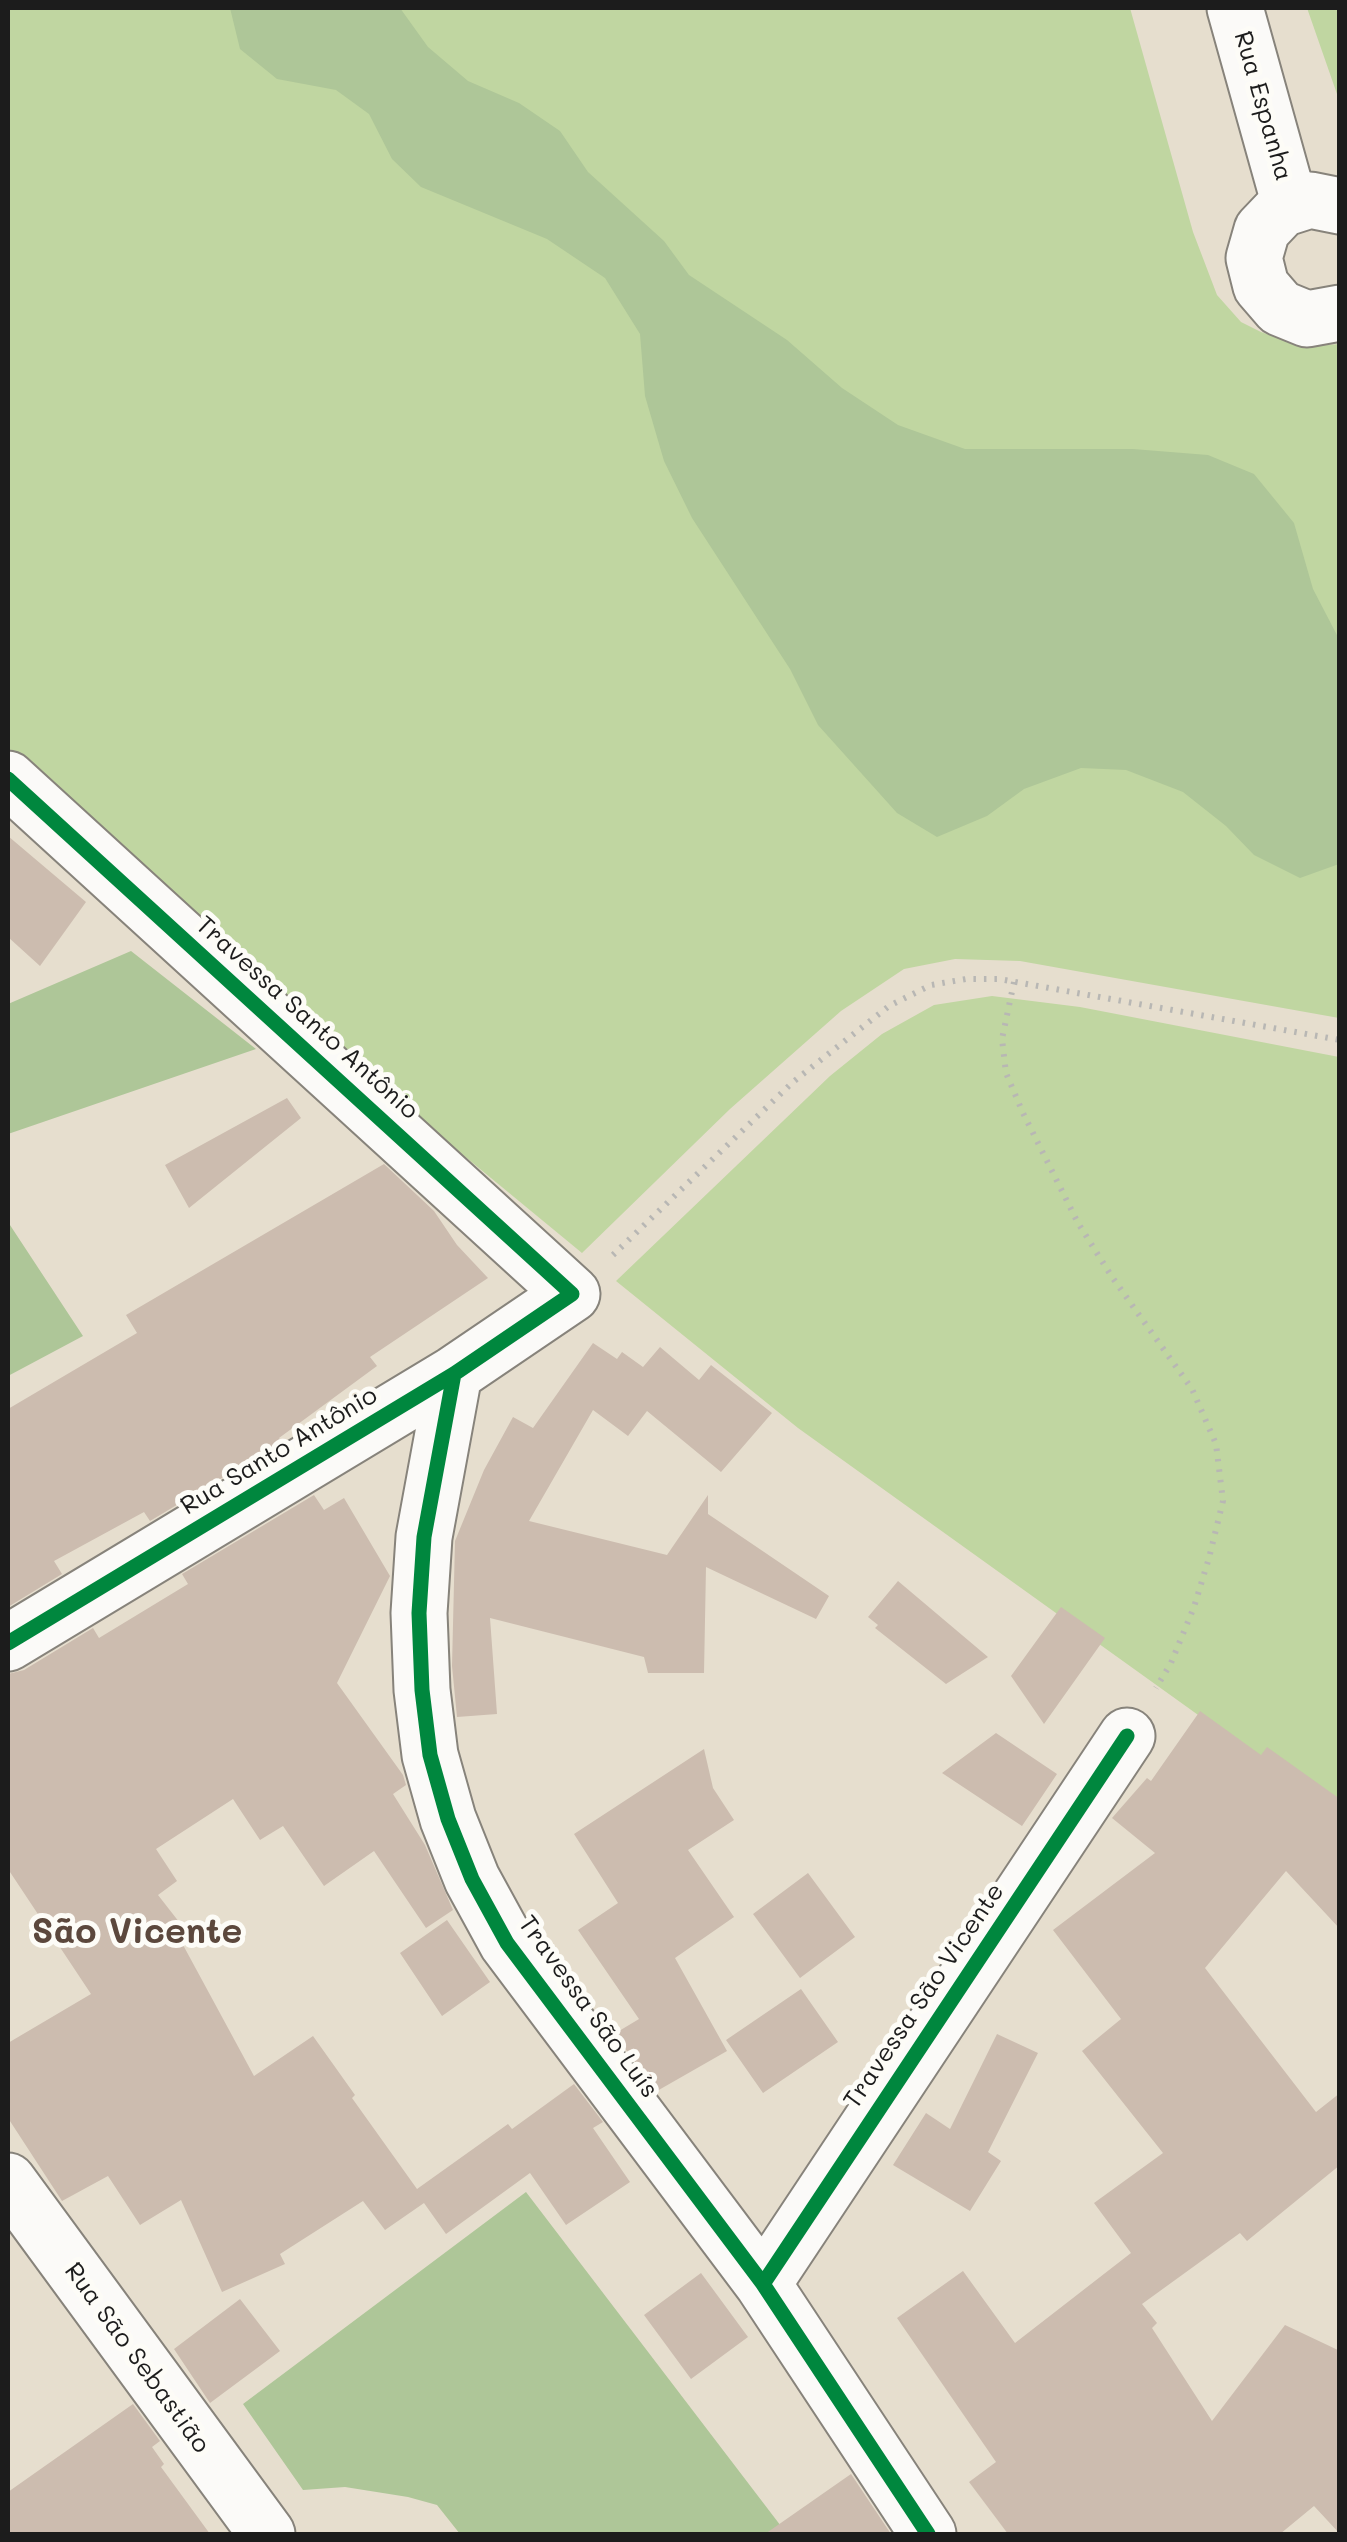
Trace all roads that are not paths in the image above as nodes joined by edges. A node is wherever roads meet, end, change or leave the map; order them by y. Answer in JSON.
{"nodes":[{"id":1,"x":1235,"y":8,"type":"edge"},
{"id":2,"x":1315,"y":205,"type":"edge"},
{"id":3,"x":1340,"y":313,"type":"edge"},
{"id":4,"x":8,"y":779,"type":"edge"},
{"id":5,"x":572,"y":1294,"type":"joint"},
{"id":6,"x":454,"y":1374,"type":"junction"},
{"id":7,"x":8,"y":1644,"type":"edge"},
{"id":8,"x":1126,"y":1736,"type":"road end"},
{"id":9,"x":8,"y":2181,"type":"edge"},
{"id":10,"x":764,"y":2284,"type":"junction"},
{"id":11,"x":266,"y":2534,"type":"edge"},
{"id":12,"x":928,"y":2534,"type":"edge"}],
"edges":[{"from":1,"to":2,"type":"street","name":"Rua Espanha"},
{"from":2,"to":3,"type":"street"},
{"from":4,"to":5,"type":"street","name":"Travessa Santo Antônio"},
{"from":5,"to":6,"type":"street","name":"Rua Santo Antônio"},
{"from":6,"to":7,"type":"street","name":"Rua Santo Antônio"},
{"from":6,"to":10,"type":"street","name":"Travessa São Luís"},
{"from":8,"to":10,"type":"street","name":"Travessa São Vicente"},
{"from":9,"to":11,"type":"street","name":"Rua São Sebastião"},
{"from":10,"to":12,"type":"street","name":"Travessa São Luís"}]}
